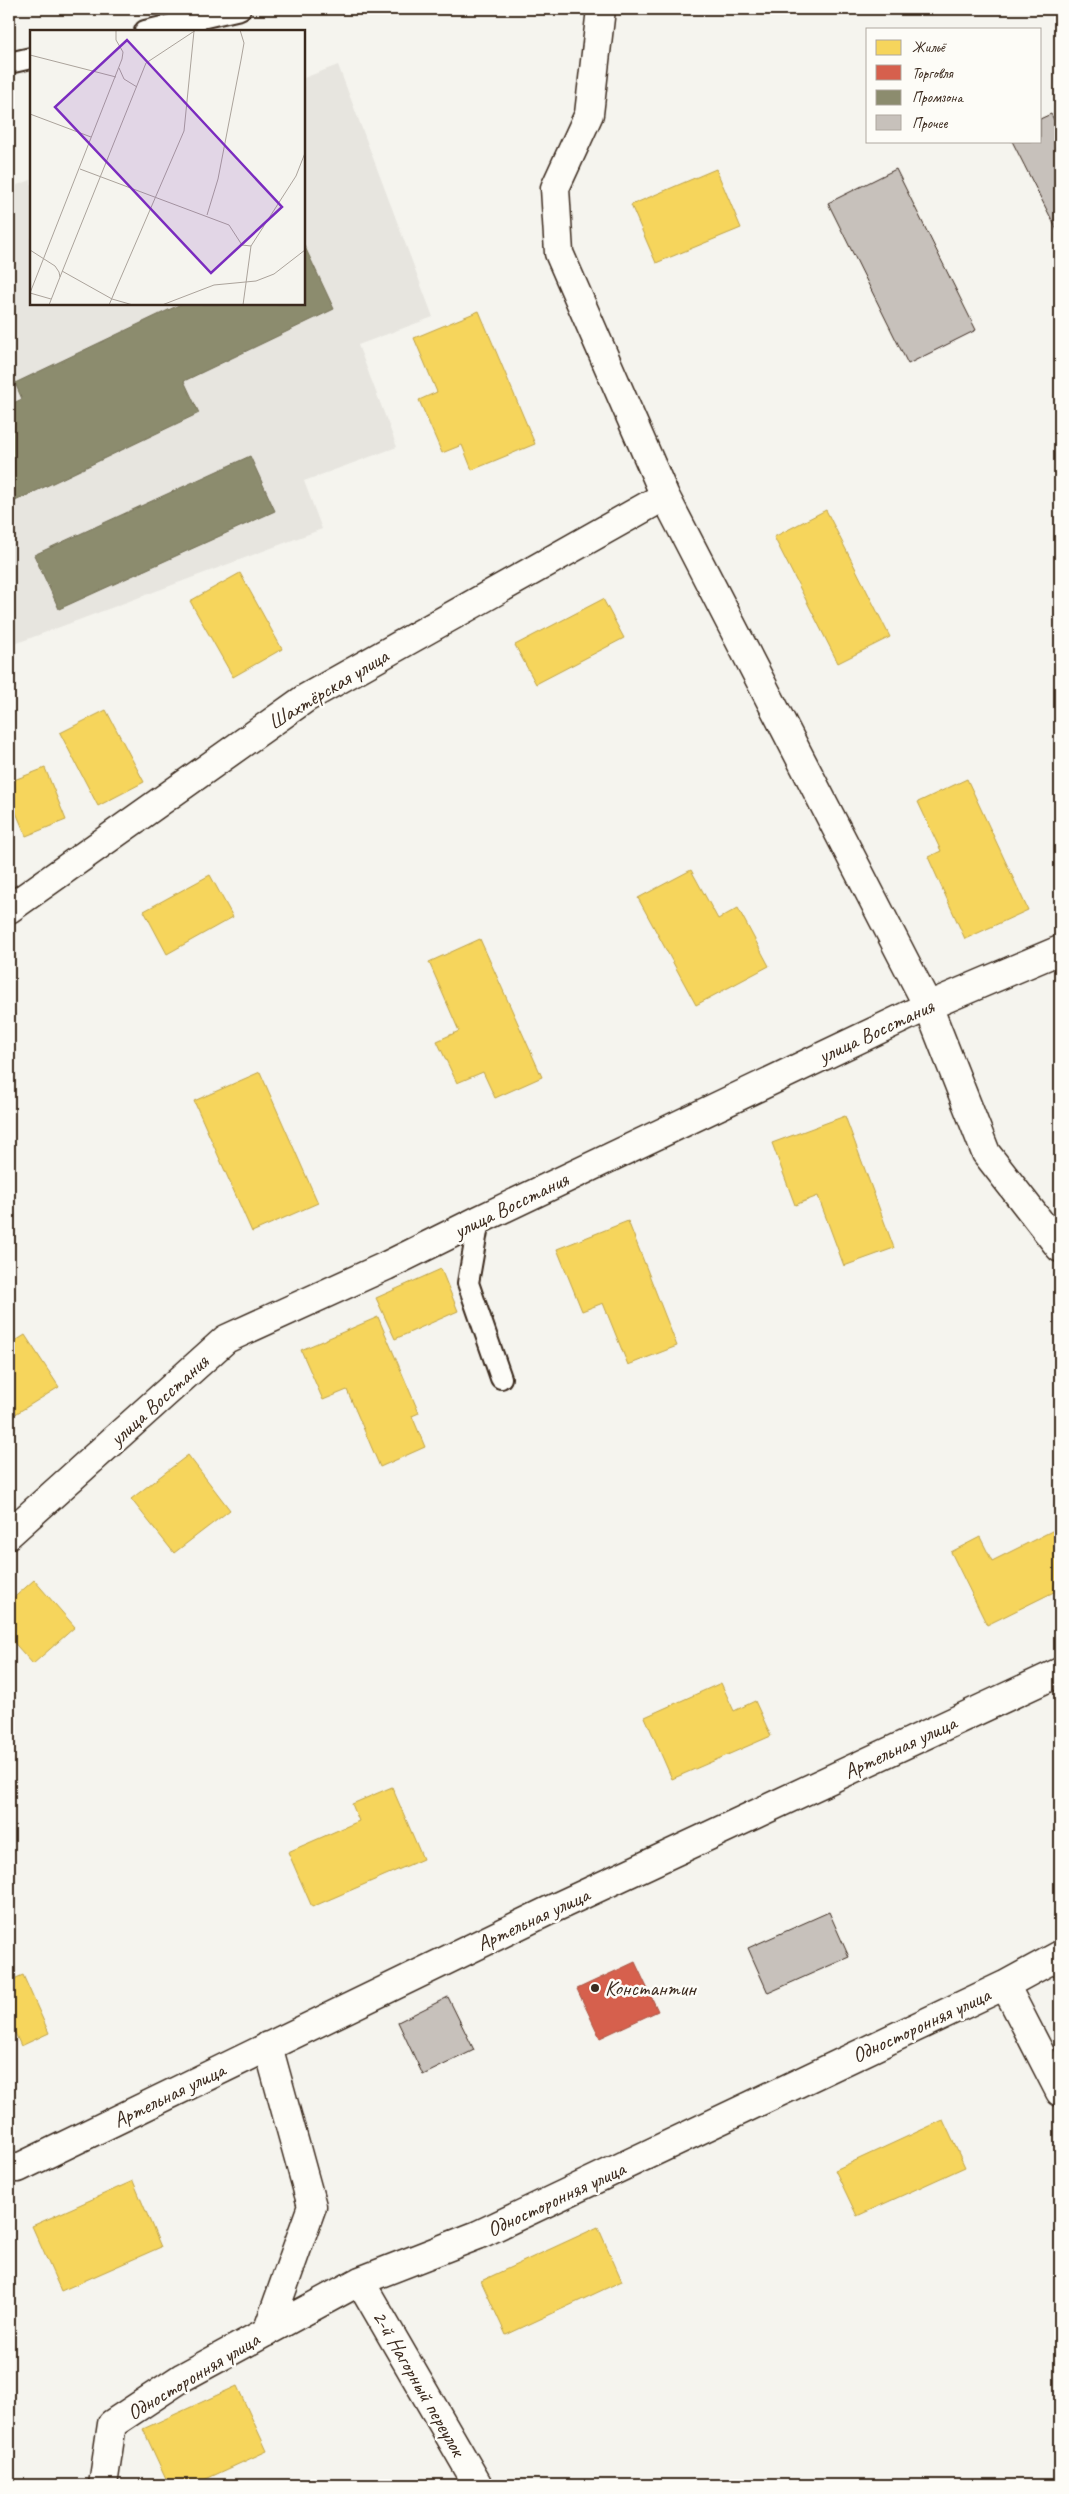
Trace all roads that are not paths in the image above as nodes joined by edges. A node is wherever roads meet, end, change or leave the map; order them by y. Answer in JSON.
{"nodes":[{"id":1,"x":240,"y":9,"type":"edge"},
{"id":2,"x":601,"y":9,"type":"edge"},
{"id":3,"x":148,"y":30,"type":"edge"},
{"id":4,"x":30,"y":58,"type":"edge"},
{"id":5,"x":9,"y":63,"type":"edge"},
{"id":6,"x":665,"y":496,"type":"junction"},
{"id":7,"x":9,"y":909,"type":"edge"},
{"id":8,"x":1060,"y":950,"type":"edge"},
{"id":9,"x":928,"y":1006,"type":"junction"},
{"id":10,"x":479,"y":1220,"type":"junction"},
{"id":11,"x":1060,"y":1248,"type":"edge"},
{"id":12,"x":501,"y":1378,"type":"dead end"},
{"id":13,"x":9,"y":1534,"type":"edge"},
{"id":14,"x":1060,"y":1672,"type":"edge"},
{"id":15,"x":1060,"y":1956,"type":"edge"},
{"id":16,"x":1005,"y":1985,"type":"junction"},
{"id":17,"x":268,"y":2046,"type":"junction"},
{"id":18,"x":1060,"y":2092,"type":"edge"},
{"id":19,"x":9,"y":2168,"type":"edge"},
{"id":20,"x":360,"y":2281,"type":"junction"},
{"id":21,"x":267,"y":2332,"type":"junction"},
{"id":22,"x":103,"y":2485,"type":"edge"},
{"id":23,"x":478,"y":2485,"type":"edge"}],
"edges":[{"from":1,"to":3,"type":"lane"},
{"from":2,"to":6,"type":"street"},
{"from":4,"to":5,"type":"lane"},
{"from":6,"to":7,"type":"street","name":"Шахтёрская улица"},
{"from":6,"to":9,"type":"street"},
{"from":8,"to":9,"type":"street","name":"улица Восстания"},
{"from":9,"to":10,"type":"street","name":"улица Восстания"},
{"from":9,"to":11,"type":"street"},
{"from":10,"to":12,"type":"lane"},
{"from":10,"to":13,"type":"street","name":"улица Восстания"},
{"from":14,"to":17,"type":"street","name":"Артельная улица"},
{"from":15,"to":16,"type":"street","name":"Односторонняя улица"},
{"from":16,"to":18,"type":"street"},
{"from":16,"to":20,"type":"street","name":"Односторонняя улица"},
{"from":17,"to":19,"type":"street","name":"Артельная улица"},
{"from":17,"to":21,"type":"street"},
{"from":20,"to":21,"type":"street","name":"Односторонняя улица"},
{"from":20,"to":23,"type":"street","name":"2-й Нагорный переулок"},
{"from":21,"to":22,"type":"street","name":"Односторонняя улица"}]}
